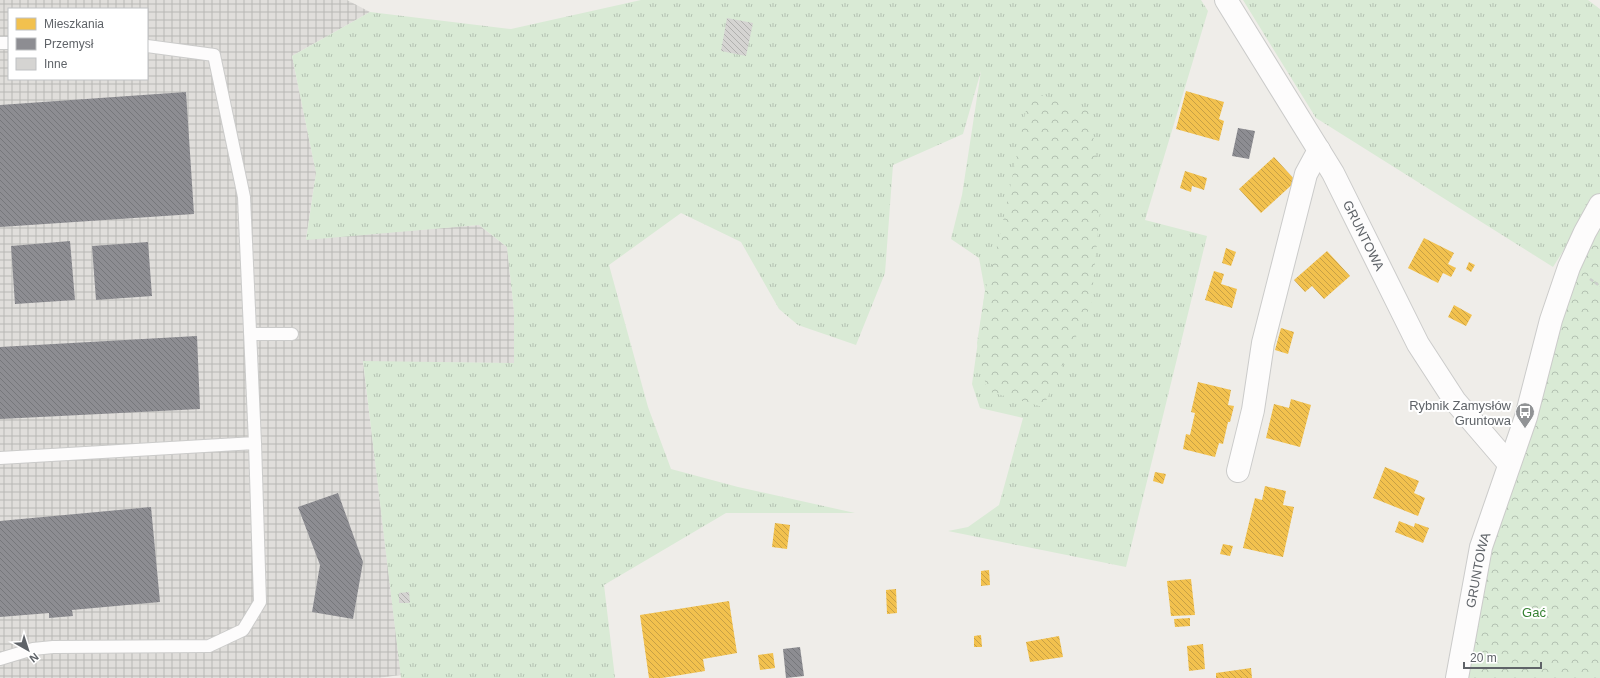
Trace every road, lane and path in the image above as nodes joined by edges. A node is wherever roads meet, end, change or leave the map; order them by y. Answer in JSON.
{"nodes":[{"id":1,"x":1226,"y":0,"type":"edge"},
{"id":2,"x":148,"y":46,"type":"edge"},
{"id":3,"x":1319,"y":150,"type":"junction"},
{"id":4,"x":1600,"y":204,"type":"edge"},
{"id":5,"x":250,"y":334,"type":"junction"},
{"id":6,"x":292,"y":334,"type":"dead end"},
{"id":7,"x":255,"y":443,"type":"junction"},
{"id":8,"x":0,"y":458,"type":"edge"},
{"id":9,"x":1509,"y":464,"type":"junction"},
{"id":10,"x":1238,"y":471,"type":"dead end"},
{"id":11,"x":0,"y":659,"type":"edge"},
{"id":12,"x":1457,"y":678,"type":"edge"}],
"edges":[{"from":1,"to":3,"type":"street","name":"GRUNTOWA"},
{"from":2,"to":5,"type":"lane"},
{"from":3,"to":9,"type":"street","name":"GRUNTOWA"},
{"from":3,"to":10,"type":"street"},
{"from":4,"to":9,"type":"street","name":"GRUNTOWA"},
{"from":5,"to":6,"type":"lane"},
{"from":5,"to":7,"type":"lane"},
{"from":7,"to":8,"type":"lane"},
{"from":7,"to":11,"type":"lane"},
{"from":9,"to":12,"type":"street","name":"GRUNTOWA"}]}
